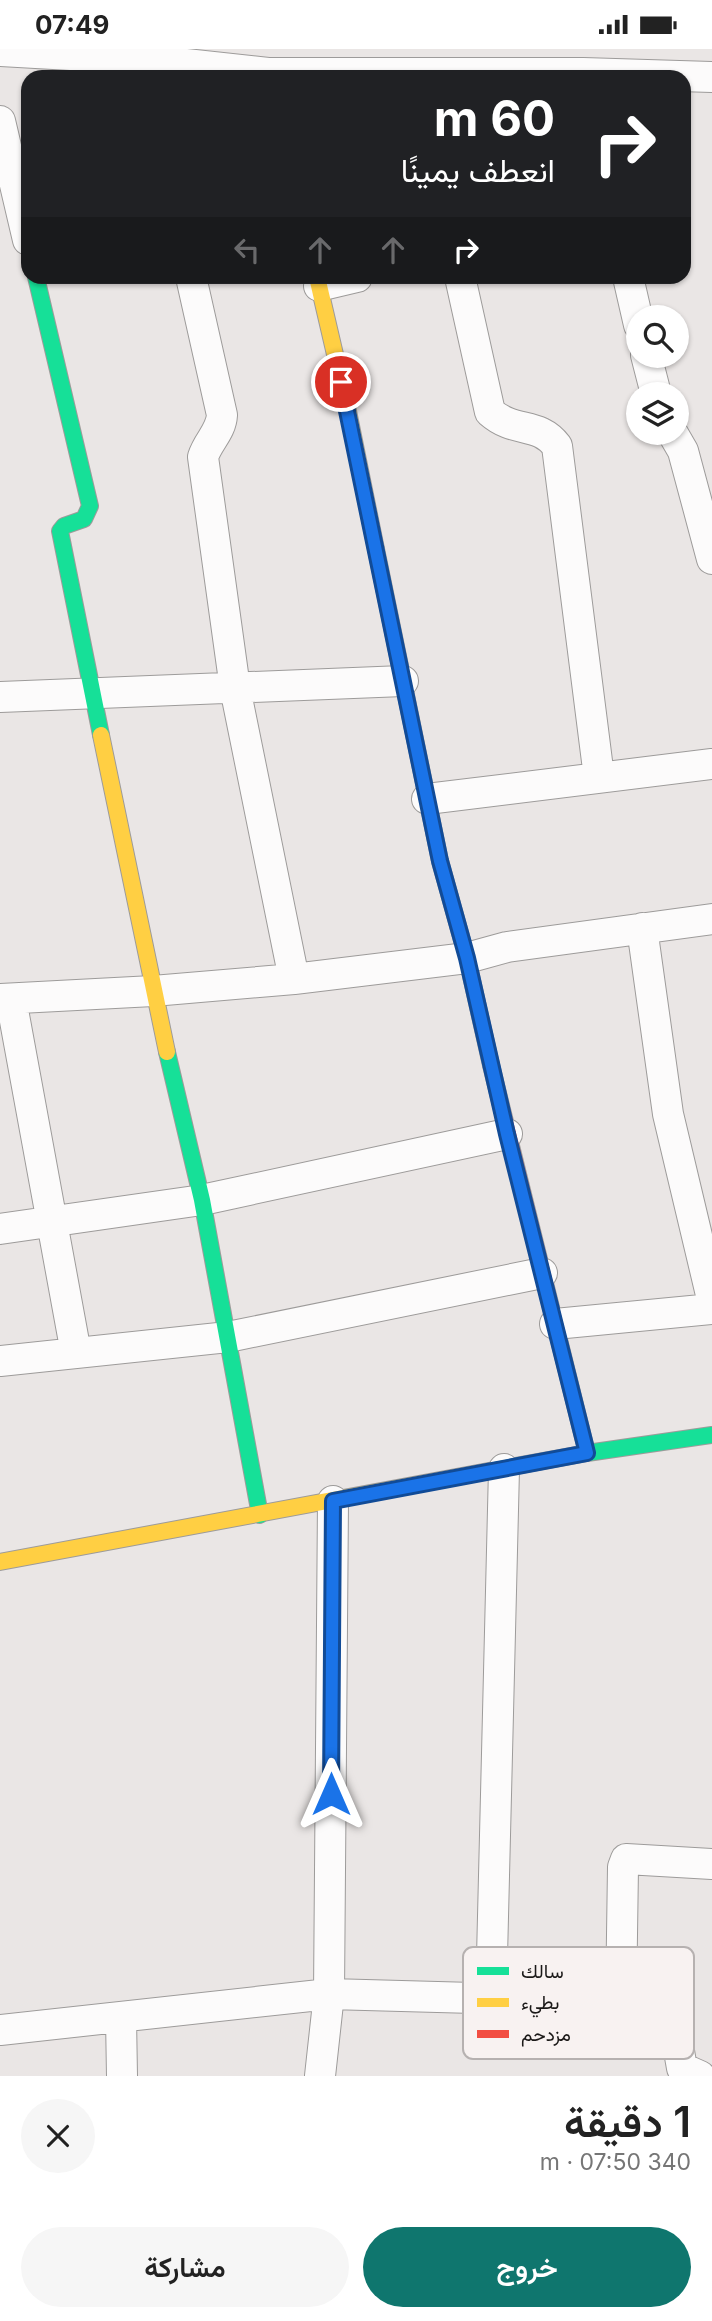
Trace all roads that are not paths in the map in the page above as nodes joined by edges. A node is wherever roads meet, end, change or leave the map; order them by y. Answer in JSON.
{"nodes":[{"id":1,"x":0,"y":51,"type":"edge"},
{"id":2,"x":143,"y":68,"type":"edge"},
{"id":3,"x":179,"y":70,"type":"edge"},
{"id":4,"x":691,"y":77,"type":"edge"},
{"id":5,"x":712,"y":77,"type":"edge"},
{"id":6,"x":0,"y":121,"type":"edge"},
{"id":7,"x":21,"y":210,"type":"edge"},
{"id":8,"x":38,"y":284,"type":"edge"},
{"id":9,"x":193,"y":284,"type":"edge"},
{"id":10,"x":319,"y":284,"type":"edge"},
{"id":11,"x":462,"y":284,"type":"edge"},
{"id":12,"x":630,"y":284,"type":"edge"},
{"id":13,"x":634,"y":305,"type":"edge"},
{"id":14,"x":680,"y":445,"type":"edge"},
{"id":15,"x":712,"y":559,"type":"edge"},
{"id":16,"x":403,"y":681,"type":"junction"},
{"id":17,"x":234,"y":688,"type":"junction"},
{"id":18,"x":91,"y":694,"type":"junction"},
{"id":19,"x":0,"y":697,"type":"edge"},
{"id":20,"x":712,"y":764,"type":"edge"},
{"id":21,"x":599,"y":777,"type":"junction"},
{"id":22,"x":427,"y":799,"type":"junction"},
{"id":23,"x":712,"y":919,"type":"edge"},
{"id":24,"x":642,"y":928,"type":"junction"},
{"id":25,"x":467,"y":958,"type":"junction"},
{"id":26,"x":294,"y":979,"type":"junction"},
{"id":27,"x":153,"y":991,"type":"junction"},
{"id":28,"x":6,"y":999,"type":"edge"},
{"id":29,"x":507,"y":1134,"type":"junction"},
{"id":30,"x":202,"y":1199,"type":"junction"},
{"id":31,"x":51,"y":1222,"type":"junction"},
{"id":32,"x":0,"y":1229,"type":"edge"},
{"id":33,"x":542,"y":1273,"type":"junction"},
{"id":34,"x":712,"y":1299,"type":"edge"},
{"id":35,"x":712,"y":1309,"type":"edge"},
{"id":36,"x":555,"y":1324,"type":"junction"},
{"id":37,"x":228,"y":1337,"type":"junction"},
{"id":38,"x":76,"y":1353,"type":"junction"},
{"id":39,"x":0,"y":1361,"type":"edge"},
{"id":40,"x":712,"y":1434,"type":"edge"},
{"id":41,"x":587,"y":1453,"type":"junction"},
{"id":42,"x":504,"y":1469,"type":"junction"},
{"id":43,"x":333,"y":1501,"type":"junction"},
{"id":44,"x":260,"y":1515,"type":"junction"},
{"id":45,"x":0,"y":1562,"type":"edge"},
{"id":46,"x":712,"y":1864,"type":"edge"},
{"id":47,"x":492,"y":1947,"type":"edge"},
{"id":48,"x":621,"y":1947,"type":"edge"},
{"id":49,"x":329,"y":1994,"type":"junction"},
{"id":50,"x":463,"y":1997,"type":"edge"},
{"id":51,"x":121,"y":2018,"type":"junction"},
{"id":52,"x":0,"y":2030,"type":"edge"},
{"id":53,"x":680,"y":2059,"type":"edge"},
{"id":54,"x":122,"y":2076,"type":"edge"},
{"id":55,"x":320,"y":2076,"type":"edge"},
{"id":56,"x":700,"y":2076,"type":"edge"}],
"edges":[{"from":1,"to":2,"type":"street"},
{"from":2,"to":3,"type":"street"},
{"from":4,"to":5,"type":"street"},
{"from":6,"to":7,"type":"street"},
{"from":8,"to":18,"type":"street"},
{"from":9,"to":17,"type":"street"},
{"from":10,"to":16,"type":"street"},
{"from":11,"to":21,"type":"street"},
{"from":12,"to":13,"type":"street"},
{"from":14,"to":15,"type":"street"},
{"from":16,"to":17,"type":"street"},
{"from":16,"to":22,"type":"street"},
{"from":17,"to":18,"type":"street"},
{"from":17,"to":26,"type":"street"},
{"from":18,"to":19,"type":"street"},
{"from":18,"to":27,"type":"street"},
{"from":20,"to":21,"type":"street"},
{"from":21,"to":22,"type":"street"},
{"from":22,"to":25,"type":"street"},
{"from":23,"to":24,"type":"street"},
{"from":24,"to":25,"type":"street"},
{"from":24,"to":34,"type":"street"},
{"from":25,"to":26,"type":"street"},
{"from":25,"to":29,"type":"street"},
{"from":26,"to":27,"type":"street"},
{"from":27,"to":28,"type":"street"},
{"from":27,"to":30,"type":"street"},
{"from":28,"to":31,"type":"street"},
{"from":29,"to":30,"type":"street"},
{"from":29,"to":33,"type":"street"},
{"from":30,"to":31,"type":"street"},
{"from":30,"to":37,"type":"street"},
{"from":31,"to":32,"type":"street"},
{"from":31,"to":38,"type":"street"},
{"from":33,"to":36,"type":"street"},
{"from":33,"to":37,"type":"street"},
{"from":35,"to":36,"type":"street"},
{"from":36,"to":41,"type":"street"},
{"from":37,"to":38,"type":"street"},
{"from":37,"to":44,"type":"street"},
{"from":38,"to":39,"type":"street"},
{"from":40,"to":41,"type":"street"},
{"from":41,"to":42,"type":"street"},
{"from":42,"to":43,"type":"street"},
{"from":42,"to":47,"type":"street"},
{"from":43,"to":44,"type":"street"},
{"from":43,"to":49,"type":"street"},
{"from":44,"to":45,"type":"street"},
{"from":46,"to":48,"type":"street"},
{"from":49,"to":50,"type":"street"},
{"from":49,"to":51,"type":"street"},
{"from":49,"to":55,"type":"street"},
{"from":51,"to":52,"type":"street"},
{"from":51,"to":54,"type":"street"},
{"from":53,"to":56,"type":"street"}]}
